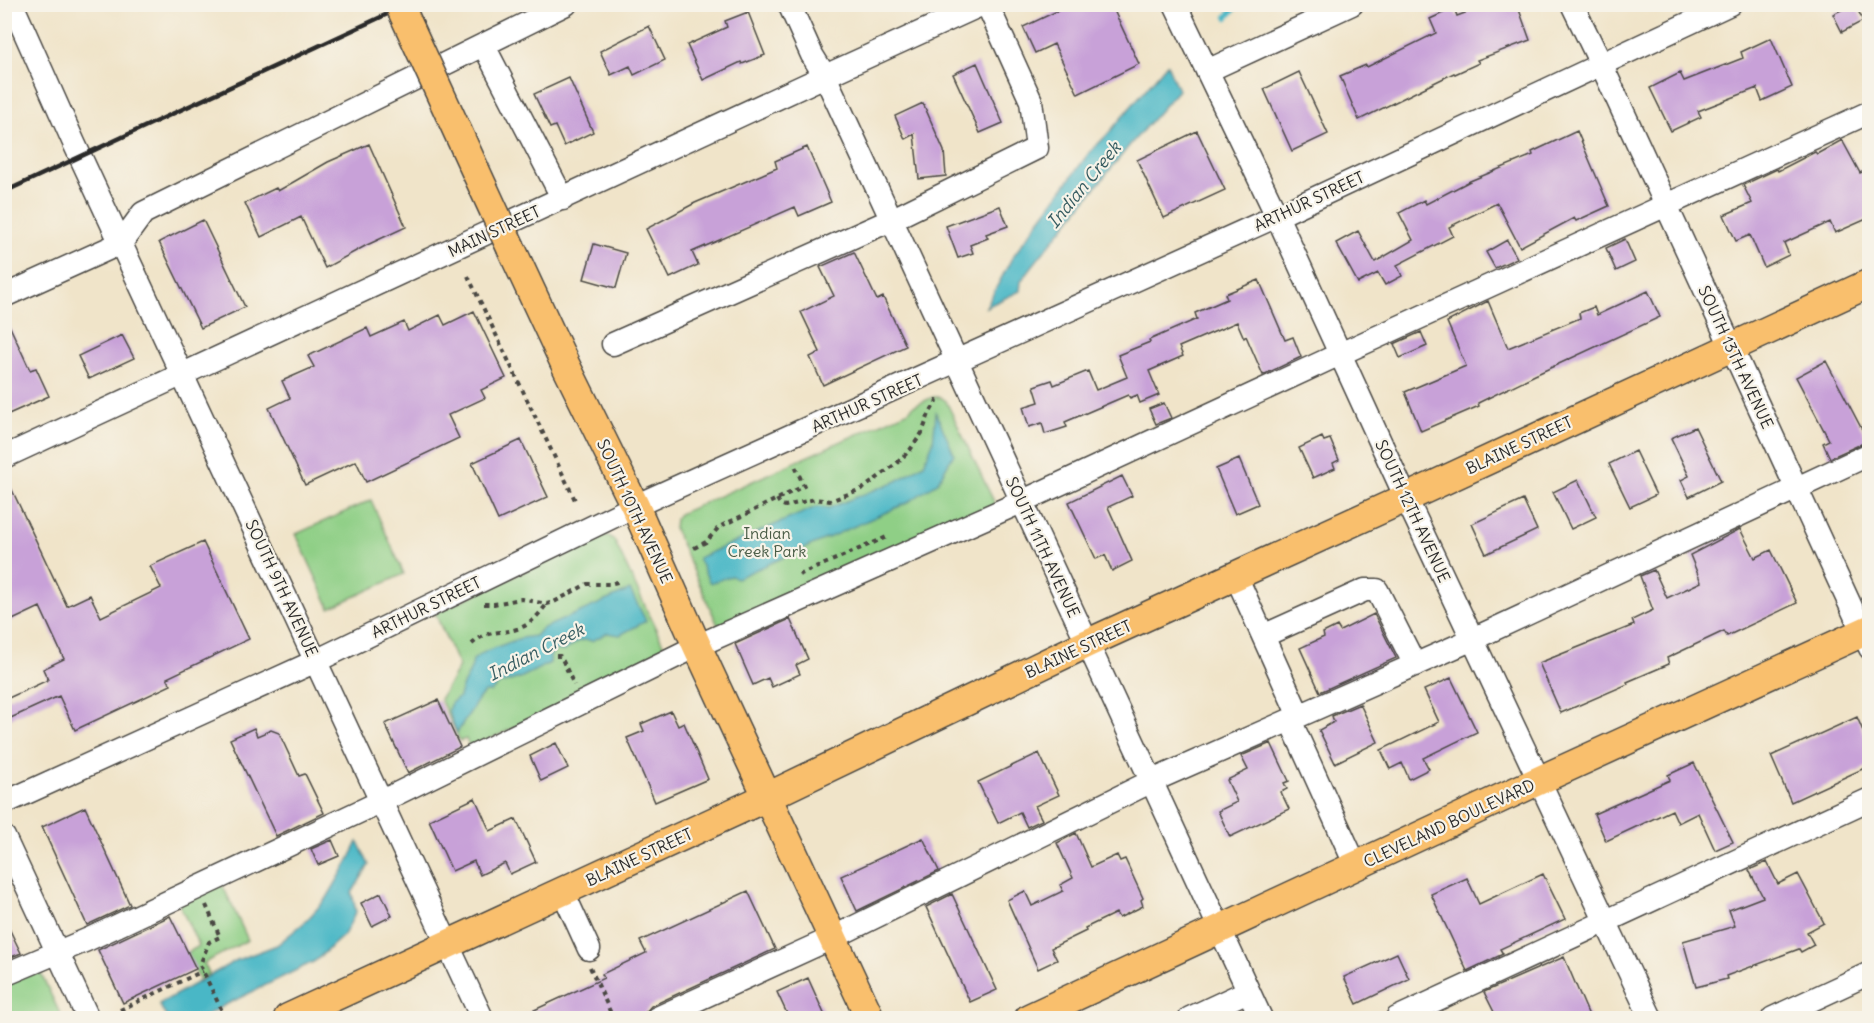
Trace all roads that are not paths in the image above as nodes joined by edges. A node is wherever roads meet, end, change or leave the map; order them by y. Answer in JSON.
{"nodes":[{"id":1,"x":12,"y":4,"type":"edge"},
{"id":2,"x":399,"y":4,"type":"edge"},
{"id":3,"x":566,"y":4,"type":"edge"},
{"id":4,"x":789,"y":4,"type":"edge"},
{"id":5,"x":985,"y":4,"type":"edge"},
{"id":6,"x":1175,"y":4,"type":"edge"},
{"id":7,"x":1352,"y":4,"type":"edge"},
{"id":8,"x":1572,"y":4,"type":"edge"},
{"id":9,"x":1730,"y":4,"type":"edge"},
{"id":10,"x":484,"y":46,"type":"junction"},
{"id":11,"x":1602,"y":66,"type":"junction"},
{"id":12,"x":1207,"y":71,"type":"junction"},
{"id":13,"x":825,"y":76,"type":"junction"},
{"id":14,"x":1869,"y":112,"type":"edge"},
{"id":15,"x":563,"y":199,"type":"junction"},
{"id":16,"x":1666,"y":206,"type":"junction"},
{"id":17,"x":1277,"y":216,"type":"junction"},
{"id":18,"x":891,"y":220,"type":"junction"},
{"id":19,"x":121,"y":243,"type":"junction"},
{"id":20,"x":1869,"y":283,"type":"edge"},
{"id":21,"x":4,"y":296,"type":"edge"},
{"id":22,"x":613,"y":345,"type":"dead end"},
{"id":23,"x":1731,"y":346,"type":"junction"},
{"id":24,"x":1340,"y":354,"type":"junction"},
{"id":25,"x":956,"y":363,"type":"junction"},
{"id":26,"x":184,"y":376,"type":"junction"},
{"id":27,"x":1869,"y":454,"type":"edge"},
{"id":28,"x":4,"y":458,"type":"edge"},
{"id":29,"x":1796,"y":489,"type":"junction"},
{"id":30,"x":1406,"y":498,"type":"junction"},
{"id":31,"x":1022,"y":502,"type":"junction"},
{"id":32,"x":635,"y":506,"type":"junction"},
{"id":33,"x":1236,"y":576,"type":"junction"},
{"id":34,"x":1263,"y":636,"type":"junction"},
{"id":35,"x":1867,"y":637,"type":"edge"},
{"id":36,"x":1473,"y":639,"type":"junction"},
{"id":37,"x":1088,"y":643,"type":"junction"},
{"id":38,"x":697,"y":646,"type":"junction"},
{"id":39,"x":315,"y":660,"type":"junction"},
{"id":40,"x":1414,"y":665,"type":"junction"},
{"id":41,"x":1294,"y":718,"type":"junction"},
{"id":42,"x":1540,"y":780,"type":"junction"},
{"id":43,"x":1152,"y":781,"type":"junction"},
{"id":44,"x":767,"y":797,"type":"junction"},
{"id":45,"x":1869,"y":799,"type":"edge"},
{"id":46,"x":381,"y":801,"type":"junction"},
{"id":47,"x":4,"y":803,"type":"edge"},
{"id":48,"x":4,"y":837,"type":"edge"},
{"id":49,"x":1356,"y":866,"type":"junction"},
{"id":50,"x":562,"y":892,"type":"junction"},
{"id":51,"x":1606,"y":922,"type":"junction"},
{"id":52,"x":1221,"y":929,"type":"junction"},
{"id":53,"x":832,"y":938,"type":"junction"},
{"id":54,"x":449,"y":945,"type":"junction"},
{"id":55,"x":57,"y":951,"type":"junction"},
{"id":56,"x":588,"y":955,"type":"road end"},
{"id":57,"x":1869,"y":973,"type":"edge"},
{"id":58,"x":4,"y":975,"type":"edge"},
{"id":59,"x":1248,"y":991,"type":"junction"},
{"id":60,"x":1196,"y":1017,"type":"edge"},
{"id":61,"x":88,"y":1018,"type":"edge"},
{"id":62,"x":288,"y":1018,"type":"edge"},
{"id":63,"x":482,"y":1018,"type":"edge"},
{"id":64,"x":657,"y":1018,"type":"edge"},
{"id":65,"x":870,"y":1018,"type":"edge"},
{"id":66,"x":1029,"y":1018,"type":"edge"},
{"id":67,"x":1261,"y":1018,"type":"edge"},
{"id":68,"x":1397,"y":1018,"type":"edge"},
{"id":69,"x":1651,"y":1018,"type":"edge"},
{"id":70,"x":1773,"y":1018,"type":"edge"}],
"edges":[{"from":1,"to":19,"type":"street","name":"SOUTH 9TH AVENUE"},
{"from":2,"to":32,"type":"main road","name":"SOUTH 10TH AVENUE","bridge":true},
{"from":3,"to":10,"type":"street"},
{"from":4,"to":13,"type":"street","name":"SOUTH 11TH AVENUE"},
{"from":5,"to":13,"type":"street","name":"MAIN STREET"},
{"from":5,"to":18,"type":"street"},
{"from":6,"to":12,"type":"street","name":"SOUTH 12TH AVENUE"},
{"from":7,"to":12,"type":"street"},
{"from":8,"to":11,"type":"street","name":"SOUTH 13TH AVENUE"},
{"from":9,"to":11,"type":"street","name":"ARTHUR STREET"},
{"from":10,"to":15,"type":"street"},
{"from":10,"to":19,"type":"street"},
{"from":11,"to":16,"type":"street","name":"SOUTH 13TH AVENUE"},
{"from":11,"to":17,"type":"street","name":"ARTHUR STREET"},
{"from":12,"to":17,"type":"street","name":"SOUTH 12TH AVENUE"},
{"from":13,"to":15,"type":"street","name":"MAIN STREET"},
{"from":13,"to":18,"type":"street","name":"SOUTH 11TH AVENUE"},
{"from":14,"to":16,"type":"street"},
{"from":15,"to":26,"type":"street","name":"MAIN STREET"},
{"from":16,"to":23,"type":"street","name":"SOUTH 13TH AVENUE"},
{"from":16,"to":24,"type":"street"},
{"from":17,"to":24,"type":"street","name":"SOUTH 12TH AVENUE"},
{"from":17,"to":25,"type":"street","name":"ARTHUR STREET"},
{"from":18,"to":22,"type":"street"},
{"from":18,"to":25,"type":"street","name":"SOUTH 11TH AVENUE"},
{"from":19,"to":21,"type":"street"},
{"from":19,"to":26,"type":"street","name":"SOUTH 9TH AVENUE"},
{"from":20,"to":23,"type":"main road","name":"BLAINE STREET"},
{"from":23,"to":29,"type":"street","name":"SOUTH 13TH AVENUE"},
{"from":23,"to":30,"type":"main road","name":"BLAINE STREET"},
{"from":24,"to":30,"type":"street","name":"SOUTH 12TH AVENUE"},
{"from":24,"to":31,"type":"street"},
{"from":25,"to":31,"type":"street","name":"SOUTH 11TH AVENUE"},
{"from":25,"to":32,"type":"street","name":"ARTHUR STREET"},
{"from":26,"to":28,"type":"street","name":"MAIN STREET"},
{"from":26,"to":39,"type":"street","name":"SOUTH 9TH AVENUE"},
{"from":27,"to":29,"type":"street"},
{"from":29,"to":35,"type":"street","name":"SOUTH 13TH AVENUE"},
{"from":29,"to":36,"type":"street"},
{"from":30,"to":33,"type":"main road","name":"BLAINE STREET"},
{"from":30,"to":36,"type":"street","name":"SOUTH 12TH AVENUE"},
{"from":31,"to":37,"type":"street","name":"SOUTH 11TH AVENUE"},
{"from":31,"to":38,"type":"street"},
{"from":32,"to":38,"type":"main road","name":"SOUTH 10TH AVENUE"},
{"from":32,"to":39,"type":"street","name":"ARTHUR STREET"},
{"from":33,"to":34,"type":"street"},
{"from":33,"to":37,"type":"main road","name":"BLAINE STREET"},
{"from":34,"to":40,"type":"street"},
{"from":34,"to":41,"type":"street"},
{"from":35,"to":42,"type":"main road","name":"CLEVELAND BOULEVARD"},
{"from":36,"to":40,"type":"street"},
{"from":36,"to":42,"type":"street","name":"SOUTH 12TH AVENUE"},
{"from":37,"to":43,"type":"street","name":"SOUTH 11TH AVENUE"},
{"from":37,"to":44,"type":"main road","name":"BLAINE STREET"},
{"from":38,"to":44,"type":"main road","name":"SOUTH 10TH AVENUE"},
{"from":38,"to":46,"type":"street"},
{"from":39,"to":46,"type":"street","name":"SOUTH 9TH AVENUE"},
{"from":39,"to":47,"type":"street","name":"ARTHUR STREET"},
{"from":40,"to":41,"type":"street"},
{"from":41,"to":43,"type":"street"},
{"from":41,"to":49,"type":"street"},
{"from":42,"to":49,"type":"main road","name":"CLEVELAND BOULEVARD"},
{"from":42,"to":51,"type":"street","name":"SOUTH 12TH AVENUE"},
{"from":43,"to":52,"type":"street","name":"SOUTH 11TH AVENUE"},
{"from":43,"to":53,"type":"street"},
{"from":44,"to":50,"type":"main road","name":"BLAINE STREET"},
{"from":44,"to":53,"type":"main road","name":"SOUTH 10TH AVENUE"},
{"from":45,"to":51,"type":"street"},
{"from":46,"to":54,"type":"street","name":"SOUTH 9TH AVENUE"},
{"from":46,"to":55,"type":"street"},
{"from":48,"to":55,"type":"street"},
{"from":49,"to":52,"type":"main road","name":"CLEVELAND BOULEVARD"},
{"from":50,"to":54,"type":"main road","name":"BLAINE STREET"},
{"from":50,"to":56,"type":"street"},
{"from":51,"to":68,"type":"street"},
{"from":51,"to":69,"type":"street","name":"SOUTH 12TH AVENUE"},
{"from":52,"to":59,"type":"street","name":"SOUTH 11TH AVENUE"},
{"from":52,"to":66,"type":"main road","name":"CLEVELAND BOULEVARD"},
{"from":53,"to":64,"type":"street"},
{"from":53,"to":65,"type":"main road","name":"SOUTH 10TH AVENUE"},
{"from":54,"to":62,"type":"main road","name":"BLAINE STREET"},
{"from":54,"to":63,"type":"street","name":"SOUTH 9TH AVENUE"},
{"from":55,"to":58,"type":"street"},
{"from":55,"to":61,"type":"street"},
{"from":57,"to":70,"type":"street"},
{"from":59,"to":60,"type":"street"},
{"from":59,"to":67,"type":"street","name":"SOUTH 11TH AVENUE"}]}
